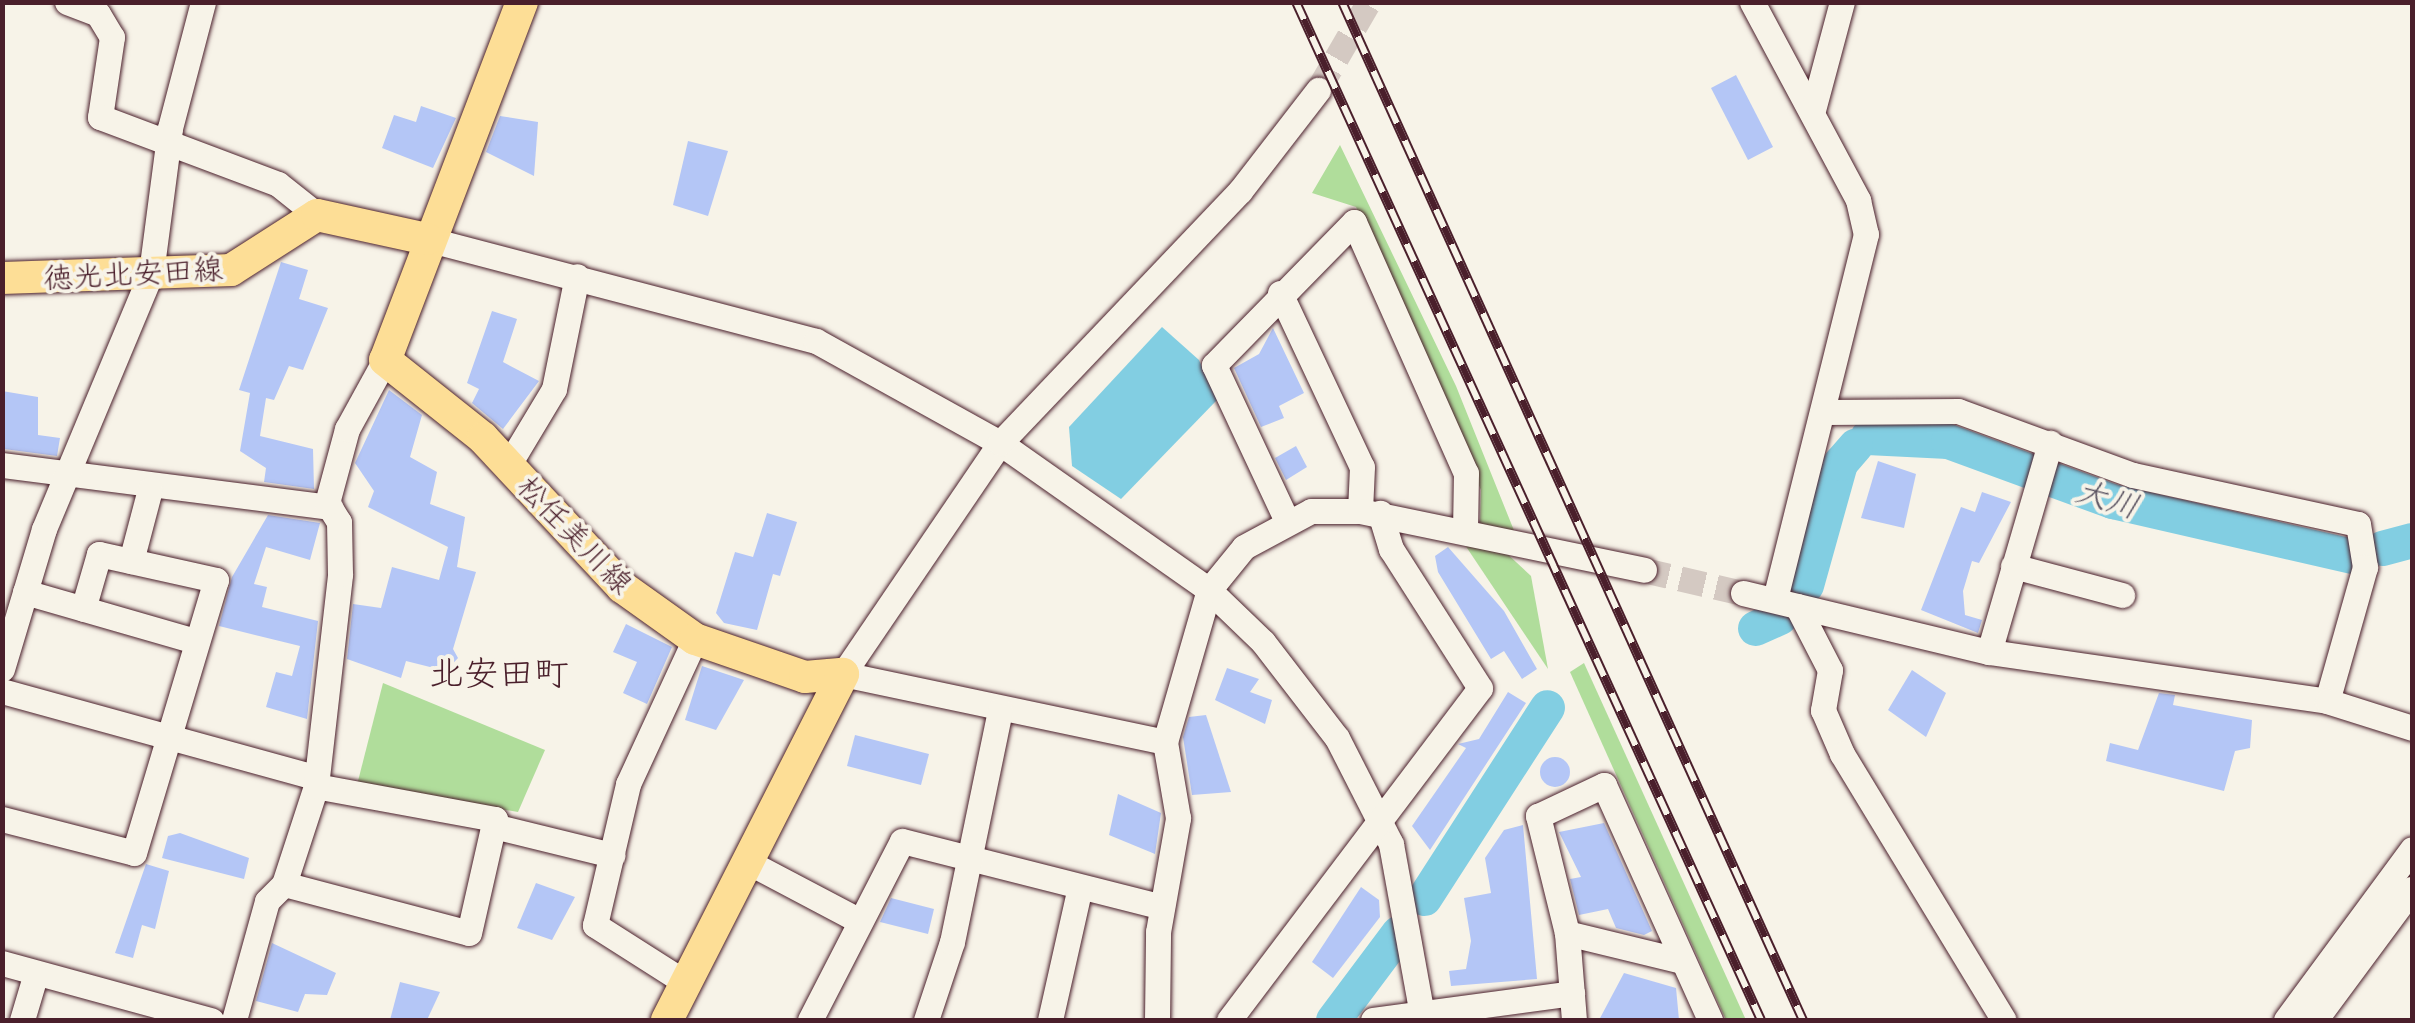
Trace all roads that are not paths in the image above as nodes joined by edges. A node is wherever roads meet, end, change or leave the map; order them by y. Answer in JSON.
{"nodes":[{"id":1,"x":67,"y":2,"type":"edge"},
{"id":2,"x":203,"y":2,"type":"edge"},
{"id":3,"x":522,"y":2,"type":"edge"},
{"id":4,"x":1752,"y":2,"type":"edge"},
{"id":5,"x":1842,"y":2,"type":"edge"},
{"id":6,"x":1318,"y":90,"type":"tunnel mouth"},
{"id":7,"x":1813,"y":110,"type":"junction"},
{"id":8,"x":168,"y":142,"type":"junction"},
{"id":9,"x":317,"y":215,"type":"junction"},
{"id":10,"x":427,"y":239,"type":"junction"},
{"id":11,"x":151,"y":273,"type":"junction"},
{"id":12,"x":578,"y":276,"type":"junction"},
{"id":13,"x":2,"y":278,"type":"edge"},
{"id":14,"x":1280,"y":293,"type":"junction"},
{"id":15,"x":385,"y":360,"type":"junction"},
{"id":16,"x":1827,"y":412,"type":"junction"},
{"id":17,"x":1000,"y":443,"type":"junction"},
{"id":18,"x":508,"y":464,"type":"junction"},
{"id":19,"x":2,"y":465,"type":"edge"},
{"id":20,"x":2042,"y":465,"type":"junction"},
{"id":21,"x":66,"y":476,"type":"junction"},
{"id":22,"x":150,"y":489,"type":"junction"},
{"id":23,"x":330,"y":508,"type":"junction"},
{"id":24,"x":1370,"y":512,"type":"junction"},
{"id":25,"x":1286,"y":519,"type":"junction"},
{"id":26,"x":1465,"y":530,"type":"junction"},
{"id":27,"x":130,"y":561,"type":"junction"},
{"id":28,"x":2012,"y":566,"type":"junction"},
{"id":29,"x":1644,"y":570,"type":"tunnel mouth"},
{"id":30,"x":1209,"y":590,"type":"junction"},
{"id":31,"x":24,"y":592,"type":"junction"},
{"id":32,"x":1743,"y":593,"type":"tunnel mouth"},
{"id":33,"x":2122,"y":596,"type":"dead end"},
{"id":34,"x":1786,"y":603,"type":"junction"},
{"id":35,"x":83,"y":609,"type":"junction"},
{"id":36,"x":695,"y":639,"type":"junction"},
{"id":37,"x":194,"y":641,"type":"junction"},
{"id":38,"x":1989,"y":652,"type":"junction"},
{"id":39,"x":2,"y":670,"type":"edge"},
{"id":40,"x":843,"y":674,"type":"junction"},
{"id":41,"x":2,"y":691,"type":"edge"},
{"id":42,"x":2327,"y":700,"type":"junction"},
{"id":43,"x":1000,"y":710,"type":"junction"},
{"id":44,"x":2412,"y":728,"type":"edge"},
{"id":45,"x":163,"y":738,"type":"junction"},
{"id":46,"x":1165,"y":742,"type":"junction"},
{"id":47,"x":314,"y":781,"type":"junction"},
{"id":48,"x":2,"y":820,"type":"edge"},
{"id":49,"x":1379,"y":820,"type":"junction"},
{"id":50,"x":494,"y":826,"type":"junction"},
{"id":51,"x":2412,"y":849,"type":"edge"},
{"id":52,"x":612,"y":856,"type":"junction"},
{"id":53,"x":968,"y":858,"type":"junction"},
{"id":54,"x":748,"y":862,"type":"junction"},
{"id":55,"x":284,"y":884,"type":"junction"},
{"id":56,"x":1080,"y":887,"type":"junction"},
{"id":57,"x":2412,"y":890,"type":"edge"},
{"id":58,"x":1162,"y":907,"type":"junction"},
{"id":59,"x":858,"y":920,"type":"junction"},
{"id":60,"x":1566,"y":933,"type":"junction"},
{"id":61,"x":1682,"y":961,"type":"junction"},
{"id":62,"x":2,"y":963,"type":"edge"},
{"id":63,"x":36,"y":972,"type":"junction"},
{"id":64,"x":686,"y":983,"type":"junction"},
{"id":65,"x":1572,"y":993,"type":"junction"},
{"id":66,"x":1422,"y":1014,"type":"edge"},
{"id":67,"x":2299,"y":1019,"type":"edge"},
{"id":68,"x":22,"y":1020,"type":"edge"},
{"id":69,"x":211,"y":1020,"type":"edge"},
{"id":70,"x":234,"y":1020,"type":"edge"},
{"id":71,"x":667,"y":1020,"type":"edge"},
{"id":72,"x":810,"y":1020,"type":"edge"},
{"id":73,"x":926,"y":1020,"type":"edge"},
{"id":74,"x":1050,"y":1020,"type":"edge"},
{"id":75,"x":1157,"y":1020,"type":"edge"},
{"id":76,"x":1229,"y":1020,"type":"edge"},
{"id":77,"x":1372,"y":1020,"type":"edge"},
{"id":78,"x":1574,"y":1020,"type":"edge"},
{"id":79,"x":1710,"y":1020,"type":"edge"},
{"id":80,"x":2004,"y":1020,"type":"edge"}],
"edges":[{"from":1,"to":8,"type":"street"},
{"from":2,"to":8,"type":"street"},
{"from":3,"to":10,"type":"main road"},
{"from":4,"to":7,"type":"street"},
{"from":5,"to":7,"type":"street"},
{"from":6,"to":17,"type":"street"},
{"from":7,"to":16,"type":"street"},
{"from":8,"to":9,"type":"street"},
{"from":8,"to":11,"type":"street"},
{"from":9,"to":10,"type":"main road"},
{"from":9,"to":11,"type":"main road","name":"徳光北安田線"},
{"from":10,"to":12,"type":"street"},
{"from":10,"to":15,"type":"main road"},
{"from":11,"to":13,"type":"main road","name":"徳光北安田線"},
{"from":11,"to":21,"type":"street"},
{"from":12,"to":17,"type":"street"},
{"from":12,"to":18,"type":"street"},
{"from":14,"to":24,"type":"street"},
{"from":14,"to":25,"type":"street"},
{"from":14,"to":26,"type":"street"},
{"from":15,"to":18,"type":"main road","name":"松任美川線"},
{"from":15,"to":23,"type":"street"},
{"from":16,"to":20,"type":"street"},
{"from":16,"to":34,"type":"street"},
{"from":17,"to":30,"type":"street"},
{"from":17,"to":40,"type":"street"},
{"from":18,"to":36,"type":"main road","name":"松任美川線"},
{"from":19,"to":21,"type":"street"},
{"from":20,"to":28,"type":"street"},
{"from":20,"to":42,"type":"street"},
{"from":21,"to":22,"type":"street"},
{"from":21,"to":31,"type":"street"},
{"from":22,"to":23,"type":"street"},
{"from":22,"to":27,"type":"street"},
{"from":23,"to":47,"type":"street"},
{"from":24,"to":25,"type":"street"},
{"from":24,"to":26,"type":"street"},
{"from":24,"to":49,"type":"street"},
{"from":25,"to":30,"type":"street"},
{"from":26,"to":29,"type":"street"},
{"from":27,"to":35,"type":"street"},
{"from":27,"to":37,"type":"street"},
{"from":28,"to":33,"type":"street"},
{"from":28,"to":38,"type":"street"},
{"from":30,"to":46,"type":"street"},
{"from":30,"to":49,"type":"street"},
{"from":31,"to":35,"type":"street"},
{"from":31,"to":39,"type":"street"},
{"from":32,"to":34,"type":"street"},
{"from":34,"to":38,"type":"street"},
{"from":34,"to":80,"type":"street"},
{"from":35,"to":37,"type":"street"},
{"from":36,"to":40,"type":"main road","name":"松任美川線"},
{"from":36,"to":52,"type":"street"},
{"from":37,"to":45,"type":"street"},
{"from":38,"to":42,"type":"street"},
{"from":40,"to":43,"type":"street"},
{"from":40,"to":54,"type":"main road"},
{"from":41,"to":45,"type":"street"},
{"from":42,"to":44,"type":"street"},
{"from":43,"to":46,"type":"street"},
{"from":43,"to":53,"type":"street"},
{"from":45,"to":47,"type":"street"},
{"from":45,"to":48,"type":"street"},
{"from":46,"to":58,"type":"street"},
{"from":47,"to":50,"type":"street"},
{"from":47,"to":55,"type":"street"},
{"from":49,"to":66,"type":"street"},
{"from":49,"to":76,"type":"street"},
{"from":50,"to":52,"type":"street"},
{"from":50,"to":55,"type":"street"},
{"from":51,"to":67,"type":"street"},
{"from":52,"to":64,"type":"street"},
{"from":53,"to":56,"type":"street"},
{"from":53,"to":59,"type":"street"},
{"from":53,"to":73,"type":"street"},
{"from":54,"to":59,"type":"street"},
{"from":54,"to":64,"type":"main road"},
{"from":55,"to":70,"type":"street"},
{"from":56,"to":58,"type":"street"},
{"from":56,"to":74,"type":"street"},
{"from":57,"to":67,"type":"street"},
{"from":58,"to":75,"type":"street"},
{"from":59,"to":72,"type":"street"},
{"from":60,"to":61,"type":"street"},
{"from":60,"to":61,"type":"street"},
{"from":60,"to":65,"type":"street"},
{"from":61,"to":79,"type":"street"},
{"from":62,"to":63,"type":"street"},
{"from":63,"to":68,"type":"street"},
{"from":63,"to":69,"type":"street"},
{"from":64,"to":71,"type":"main road"},
{"from":65,"to":66,"type":"street"},
{"from":65,"to":78,"type":"street"},
{"from":66,"to":77,"type":"street"}]}
